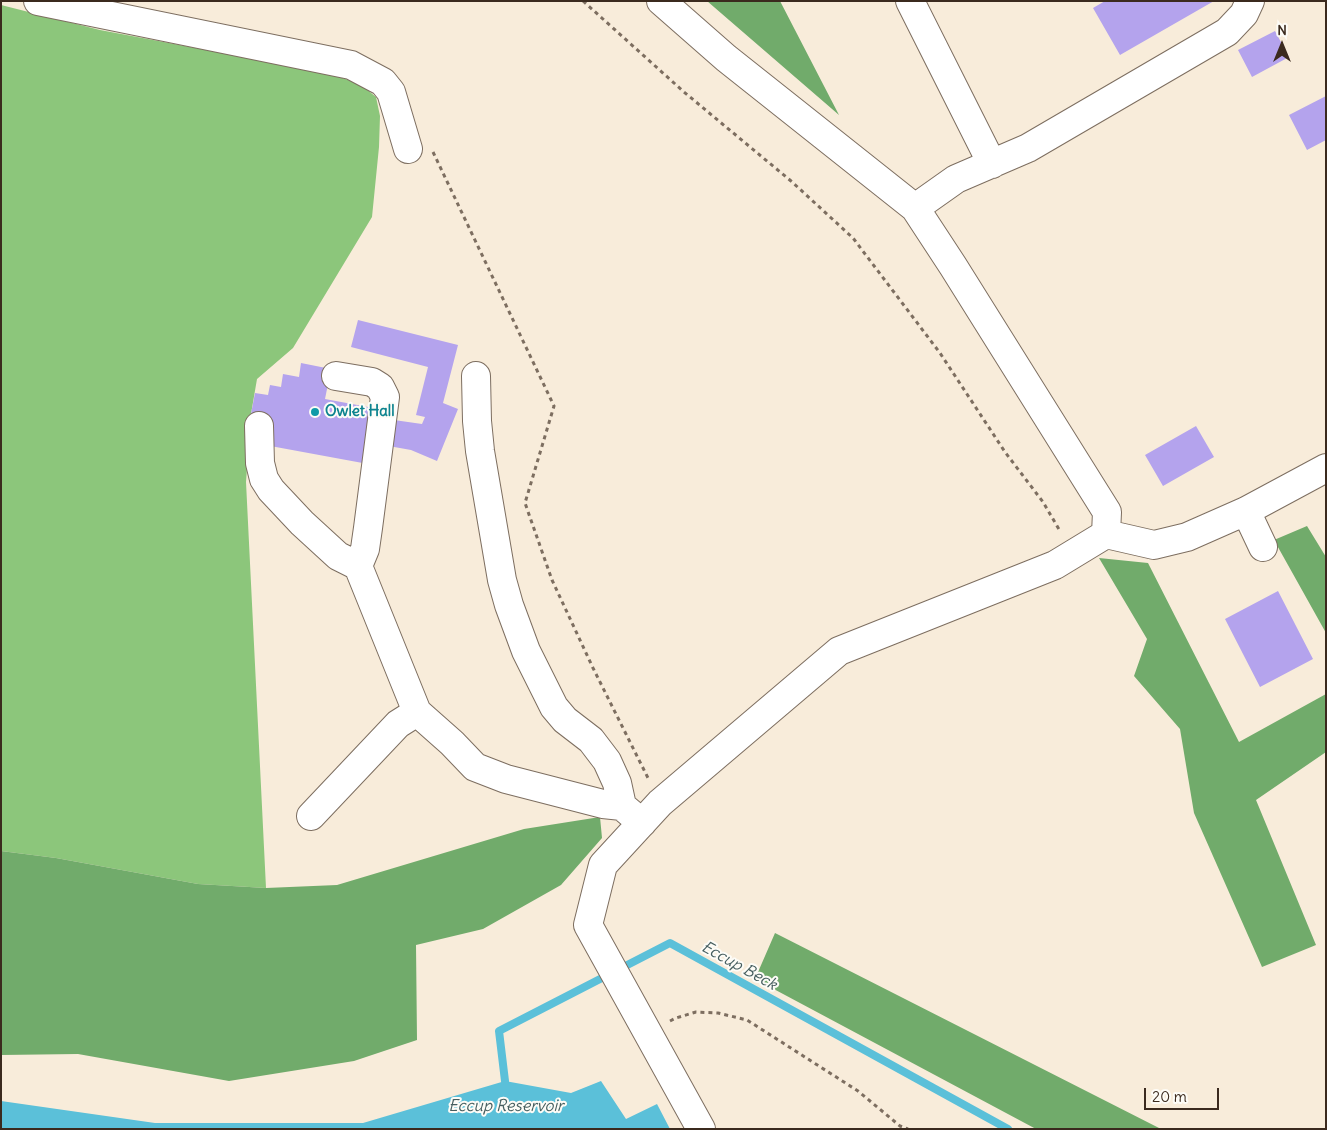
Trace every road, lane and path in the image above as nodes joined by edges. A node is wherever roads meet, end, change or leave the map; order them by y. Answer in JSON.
{"nodes":[{"id":1,"x":38,"y":1,"type":"edge"},
{"id":2,"x":583,"y":1,"type":"edge"},
{"id":3,"x":661,"y":1,"type":"edge"},
{"id":4,"x":910,"y":1,"type":"edge"},
{"id":5,"x":1250,"y":1,"type":"edge"},
{"id":6,"x":410,"y":149,"type":"joint"},
{"id":7,"x":992,"y":164,"type":"junction"},
{"id":8,"x":915,"y":208,"type":"junction"},
{"id":9,"x":336,"y":376,"type":"dead end"},
{"id":10,"x":476,"y":376,"type":"dead end"},
{"id":11,"x":259,"y":426,"type":"dead end"},
{"id":12,"x":1326,"y":468,"type":"edge"},
{"id":13,"x":1246,"y":510,"type":"junction"},
{"id":14,"x":1106,"y":534,"type":"junction"},
{"id":15,"x":1263,"y":547,"type":"dead end"},
{"id":16,"x":1073,"y":553,"type":"junction"},
{"id":17,"x":358,"y":566,"type":"junction"},
{"id":18,"x":417,"y":712,"type":"junction"},
{"id":19,"x":660,"y":804,"type":"junction"},
{"id":20,"x":632,"y":814,"type":"junction"},
{"id":21,"x":311,"y":816,"type":"dead end"},
{"id":22,"x":649,"y":1035,"type":"junction"},
{"id":23,"x":701,"y":1129,"type":"edge"},
{"id":24,"x":908,"y":1129,"type":"edge"}],
"edges":[{"from":1,"to":6,"type":"lane"},
{"from":2,"to":16,"type":"path"},
{"from":3,"to":8,"type":"lane"},
{"from":4,"to":7,"type":"lane"},
{"from":5,"to":7,"type":"lane"},
{"from":6,"to":19,"type":"path"},
{"from":7,"to":8,"type":"lane"},
{"from":8,"to":14,"type":"lane"},
{"from":9,"to":17,"type":"lane"},
{"from":10,"to":20,"type":"lane"},
{"from":11,"to":17,"type":"lane"},
{"from":12,"to":13,"type":"lane"},
{"from":13,"to":14,"type":"lane"},
{"from":13,"to":15,"type":"lane"},
{"from":14,"to":16,"type":"lane"},
{"from":16,"to":19,"type":"lane"},
{"from":17,"to":18,"type":"lane"},
{"from":18,"to":20,"type":"lane"},
{"from":18,"to":21,"type":"lane"},
{"from":19,"to":20,"type":"lane"},
{"from":20,"to":22,"type":"lane"},
{"from":22,"to":23,"type":"lane"},
{"from":22,"to":24,"type":"path"}]}
